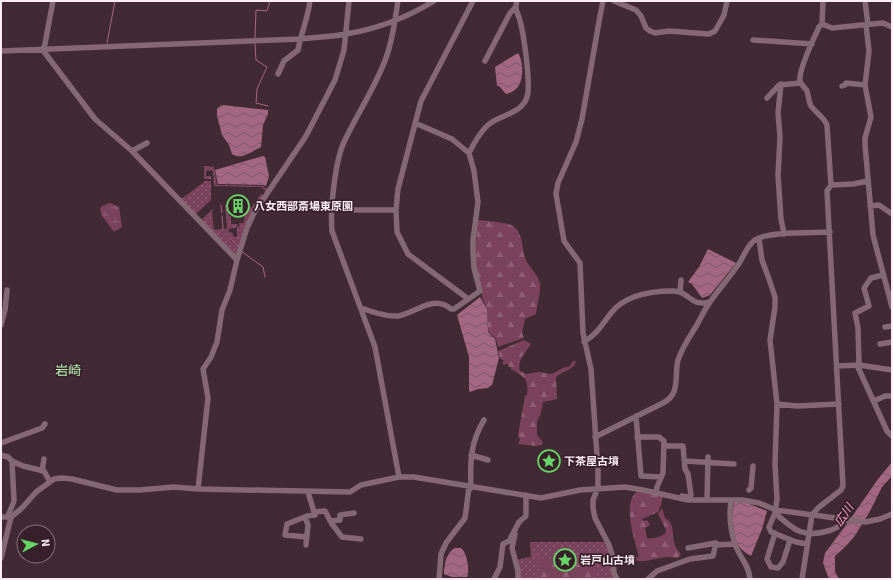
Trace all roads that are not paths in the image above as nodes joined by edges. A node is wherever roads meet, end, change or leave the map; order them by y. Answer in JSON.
{"nodes":[{"id":1,"x":53,"y":1,"type":"edge"},
{"id":2,"x":310,"y":1,"type":"edge"},
{"id":3,"x":349,"y":1,"type":"edge"},
{"id":4,"x":398,"y":1,"type":"edge"},
{"id":5,"x":434,"y":1,"type":"edge"},
{"id":6,"x":473,"y":1,"type":"edge"},
{"id":7,"x":517,"y":1,"type":"edge"},
{"id":8,"x":603,"y":1,"type":"edge"},
{"id":9,"x":614,"y":1,"type":"edge"},
{"id":10,"x":727,"y":1,"type":"edge"},
{"id":11,"x":823,"y":1,"type":"edge"},
{"id":12,"x":865,"y":1,"type":"edge"},
{"id":13,"x":515,"y":8,"type":"junction"},
{"id":14,"x":394,"y":20,"type":"junction"},
{"id":15,"x":822,"y":24,"type":"junction"},
{"id":16,"x":867,"y":25,"type":"junction"},
{"id":17,"x":892,"y":27,"type":"edge"},
{"id":18,"x":346,"y":34,"type":"junction"},
{"id":19,"x":300,"y":39,"type":"junction"},
{"id":20,"x":753,"y":40,"type":"dead end"},
{"id":21,"x":812,"y":44,"type":"junction"},
{"id":22,"x":43,"y":49,"type":"junction"},
{"id":23,"x":1,"y":51,"type":"edge"},
{"id":24,"x":485,"y":61,"type":"dead end"},
{"id":25,"x":278,"y":74,"type":"dead end"},
{"id":26,"x":801,"y":83,"type":"junction"},
{"id":27,"x":781,"y":84,"type":"junction"},
{"id":28,"x":866,"y":85,"type":"junction"},
{"id":29,"x":842,"y":86,"type":"dead end"},
{"id":30,"x":767,"y":98,"type":"dead end"},
{"id":31,"x":415,"y":123,"type":"junction"},
{"id":32,"x":147,"y":143,"type":"dead end"},
{"id":33,"x":132,"y":151,"type":"junction"},
{"id":34,"x":469,"y":152,"type":"junction"},
{"id":35,"x":868,"y":181,"type":"junction"},
{"id":36,"x":831,"y":185,"type":"junction"},
{"id":37,"x":332,"y":204,"type":"junction"},
{"id":38,"x":870,"y":206,"type":"junction"},
{"id":39,"x":396,"y":210,"type":"junction"},
{"id":40,"x":892,"y":214,"type":"edge"},
{"id":41,"x":830,"y":232,"type":"junction"},
{"id":42,"x":784,"y":234,"type":"junction"},
{"id":43,"x":759,"y":239,"type":"junction"},
{"id":44,"x":237,"y":260,"type":"junction"},
{"id":45,"x":883,"y":275,"type":"junction"},
{"id":46,"x":682,"y":280,"type":"dead end"},
{"id":47,"x":7,"y":290,"type":"dead end"},
{"id":48,"x":680,"y":292,"type":"junction"},
{"id":49,"x":468,"y":298,"type":"junction"},
{"id":50,"x":710,"y":302,"type":"junction"},
{"id":51,"x":892,"y":307,"type":"edge"},
{"id":52,"x":361,"y":308,"type":"junction"},
{"id":53,"x":1,"y":325,"type":"edge"},
{"id":54,"x":892,"y":326,"type":"edge"},
{"id":55,"x":885,"y":327,"type":"dead end"},
{"id":56,"x":584,"y":342,"type":"junction"},
{"id":57,"x":892,"y":342,"type":"edge"},
{"id":58,"x":880,"y":344,"type":"dead end"},
{"id":59,"x":858,"y":365,"type":"junction"},
{"id":60,"x":837,"y":366,"type":"junction"},
{"id":61,"x":892,"y":370,"type":"edge"},
{"id":62,"x":892,"y":396,"type":"edge"},
{"id":63,"x":874,"y":401,"type":"junction"},
{"id":64,"x":777,"y":404,"type":"junction"},
{"id":65,"x":839,"y":404,"type":"junction"},
{"id":66,"x":636,"y":416,"type":"junction"},
{"id":67,"x":484,"y":420,"type":"dead end"},
{"id":68,"x":45,"y":424,"type":"dead end"},
{"id":69,"x":891,"y":433,"type":"edge"},
{"id":70,"x":595,"y":436,"type":"junction"},
{"id":71,"x":638,"y":437,"type":"junction"},
{"id":72,"x":1,"y":443,"type":"edge"},
{"id":73,"x":665,"y":446,"type":"junction"},
{"id":74,"x":1,"y":455,"type":"edge"},
{"id":75,"x":471,"y":455,"type":"junction"},
{"id":76,"x":44,"y":459,"type":"dead end"},
{"id":77,"x":708,"y":459,"type":"junction"},
{"id":78,"x":488,"y":460,"type":"dead end"},
{"id":79,"x":12,"y":461,"type":"junction"},
{"id":80,"x":685,"y":461,"type":"junction"},
{"id":81,"x":734,"y":464,"type":"dead end"},
{"id":82,"x":753,"y":466,"type":"dead end"},
{"id":83,"x":42,"y":471,"type":"junction"},
{"id":84,"x":399,"y":477,"type":"junction"},
{"id":85,"x":661,"y":477,"type":"junction"},
{"id":86,"x":50,"y":482,"type":"junction"},
{"id":87,"x":470,"y":487,"type":"junction"},
{"id":88,"x":598,"y":488,"type":"junction"},
{"id":89,"x":198,"y":489,"type":"junction"},
{"id":90,"x":308,"y":492,"type":"junction"},
{"id":91,"x":656,"y":493,"type":"junction"},
{"id":92,"x":664,"y":494,"type":"junction"},
{"id":93,"x":526,"y":496,"type":"junction"},
{"id":94,"x":707,"y":500,"type":"junction"},
{"id":95,"x":731,"y":500,"type":"junction"},
{"id":96,"x":748,"y":501,"type":"junction"},
{"id":97,"x":314,"y":512,"type":"junction"},
{"id":98,"x":776,"y":512,"type":"junction"},
{"id":99,"x":353,"y":513,"type":"dead end"},
{"id":100,"x":892,"y":514,"type":"edge"},
{"id":101,"x":812,"y":515,"type":"junction"},
{"id":102,"x":9,"y":516,"type":"junction"},
{"id":103,"x":1,"y":517,"type":"edge"},
{"id":104,"x":305,"y":517,"type":"junction"},
{"id":105,"x":847,"y":519,"type":"junction"},
{"id":106,"x":330,"y":521,"type":"junction"},
{"id":107,"x":516,"y":528,"type":"junction"},
{"id":108,"x":775,"y":533,"type":"junction"},
{"id":109,"x":809,"y":534,"type":"junction"},
{"id":110,"x":307,"y":537,"type":"junction"},
{"id":111,"x":361,"y":539,"type":"dead end"},
{"id":112,"x":790,"y":540,"type":"junction"},
{"id":113,"x":735,"y":544,"type":"junction"},
{"id":114,"x":807,"y":544,"type":"junction"},
{"id":115,"x":306,"y":545,"type":"dead end"},
{"id":116,"x":715,"y":545,"type":"junction"},
{"id":117,"x":688,"y":548,"type":"dead end"},
{"id":118,"x":1,"y":558,"type":"edge"},
{"id":119,"x":440,"y":579,"type":"edge"},
{"id":120,"x":494,"y":579,"type":"edge"},
{"id":121,"x":518,"y":579,"type":"edge"},
{"id":122,"x":617,"y":579,"type":"edge"},
{"id":123,"x":648,"y":579,"type":"edge"},
{"id":124,"x":750,"y":579,"type":"edge"},
{"id":125,"x":802,"y":579,"type":"edge"}],
"edges":[{"from":1,"to":22,"type":"street"},
{"from":2,"to":19,"type":"street"},
{"from":3,"to":18,"type":"street"},
{"from":4,"to":14,"type":"street"},
{"from":5,"to":14,"type":"street"},
{"from":6,"to":31,"type":"street"},
{"from":7,"to":13,"type":"street"},
{"from":8,"to":56,"type":"street"},
{"from":9,"to":10,"type":"street"},
{"from":11,"to":15,"type":"street"},
{"from":12,"to":16,"type":"street"},
{"from":13,"to":24,"type":"street"},
{"from":13,"to":34,"type":"street"},
{"from":14,"to":18,"type":"street"},
{"from":14,"to":37,"type":"street"},
{"from":15,"to":16,"type":"street"},
{"from":15,"to":21,"type":"street"},
{"from":16,"to":17,"type":"street"},
{"from":16,"to":28,"type":"street"},
{"from":18,"to":19,"type":"street"},
{"from":18,"to":44,"type":"street"},
{"from":19,"to":22,"type":"street"},
{"from":19,"to":25,"type":"street"},
{"from":20,"to":21,"type":"street"},
{"from":21,"to":26,"type":"street"},
{"from":22,"to":23,"type":"street"},
{"from":22,"to":33,"type":"street"},
{"from":26,"to":27,"type":"street"},
{"from":26,"to":36,"type":"street"},
{"from":27,"to":30,"type":"street"},
{"from":27,"to":42,"type":"street"},
{"from":28,"to":29,"type":"street"},
{"from":28,"to":35,"type":"street"},
{"from":31,"to":34,"type":"street"},
{"from":31,"to":39,"type":"street"},
{"from":32,"to":33,"type":"street"},
{"from":33,"to":44,"type":"street"},
{"from":34,"to":49,"type":"street"},
{"from":35,"to":36,"type":"street"},
{"from":35,"to":38,"type":"street"},
{"from":36,"to":41,"type":"street"},
{"from":37,"to":39,"type":"street"},
{"from":37,"to":52,"type":"street"},
{"from":38,"to":40,"type":"street"},
{"from":38,"to":45,"type":"street"},
{"from":39,"to":49,"type":"street"},
{"from":41,"to":42,"type":"street"},
{"from":41,"to":60,"type":"street"},
{"from":42,"to":43,"type":"street"},
{"from":43,"to":50,"type":"street"},
{"from":43,"to":64,"type":"street"},
{"from":44,"to":89,"type":"street"},
{"from":45,"to":51,"type":"street"},
{"from":45,"to":59,"type":"street"},
{"from":46,"to":48,"type":"street"},
{"from":47,"to":53,"type":"street"},
{"from":48,"to":50,"type":"street"},
{"from":48,"to":56,"type":"street"},
{"from":49,"to":52,"type":"street"},
{"from":50,"to":66,"type":"street"},
{"from":52,"to":84,"type":"street"},
{"from":54,"to":55,"type":"street"},
{"from":56,"to":70,"type":"street"},
{"from":57,"to":58,"type":"street"},
{"from":59,"to":60,"type":"street"},
{"from":59,"to":61,"type":"street"},
{"from":59,"to":63,"type":"street"},
{"from":60,"to":65,"type":"street"},
{"from":62,"to":63,"type":"street"},
{"from":63,"to":69,"type":"street"},
{"from":64,"to":65,"type":"street"},
{"from":64,"to":98,"type":"street"},
{"from":65,"to":101,"type":"street"},
{"from":66,"to":70,"type":"street"},
{"from":66,"to":71,"type":"street"},
{"from":67,"to":75,"type":"street"},
{"from":68,"to":72,"type":"street"},
{"from":70,"to":88,"type":"street"},
{"from":71,"to":73,"type":"street"},
{"from":71,"to":85,"type":"street"},
{"from":73,"to":80,"type":"street"},
{"from":73,"to":85,"type":"street"},
{"from":74,"to":79,"type":"street"},
{"from":75,"to":78,"type":"street"},
{"from":75,"to":87,"type":"street"},
{"from":76,"to":83,"type":"street"},
{"from":77,"to":80,"type":"street"},
{"from":77,"to":81,"type":"street"},
{"from":77,"to":94,"type":"street"},
{"from":79,"to":83,"type":"street"},
{"from":79,"to":102,"type":"street"},
{"from":80,"to":92,"type":"street"},
{"from":82,"to":96,"type":"street"},
{"from":83,"to":86,"type":"street"},
{"from":84,"to":87,"type":"street"},
{"from":84,"to":90,"type":"street"},
{"from":85,"to":91,"type":"street"},
{"from":86,"to":89,"type":"street"},
{"from":86,"to":102,"type":"street"},
{"from":87,"to":93,"type":"street"},
{"from":87,"to":119,"type":"street"},
{"from":88,"to":91,"type":"street"},
{"from":88,"to":93,"type":"street"},
{"from":88,"to":122,"type":"street"},
{"from":89,"to":90,"type":"street"},
{"from":90,"to":97,"type":"street"},
{"from":91,"to":92,"type":"street"},
{"from":92,"to":94,"type":"street"},
{"from":93,"to":107,"type":"street"},
{"from":94,"to":95,"type":"street"},
{"from":95,"to":96,"type":"street"},
{"from":95,"to":113,"type":"street"},
{"from":96,"to":98,"type":"street"},
{"from":97,"to":104,"type":"street"},
{"from":97,"to":106,"type":"street"},
{"from":98,"to":101,"type":"street"},
{"from":98,"to":108,"type":"street"},
{"from":98,"to":109,"type":"street"},
{"from":99,"to":106,"type":"street"},
{"from":100,"to":105,"type":"street"},
{"from":101,"to":105,"type":"street"},
{"from":101,"to":109,"type":"street"},
{"from":102,"to":103,"type":"street"},
{"from":102,"to":118,"type":"street"},
{"from":104,"to":110,"type":"street"},
{"from":104,"to":110,"type":"street"},
{"from":105,"to":109,"type":"street"},
{"from":106,"to":111,"type":"street"},
{"from":107,"to":120,"type":"street"},
{"from":107,"to":121,"type":"street"},
{"from":108,"to":112,"type":"street"},
{"from":108,"to":112,"type":"street"},
{"from":109,"to":114,"type":"street"},
{"from":110,"to":115,"type":"street"},
{"from":112,"to":114,"type":"street"},
{"from":113,"to":116,"type":"street"},
{"from":113,"to":124,"type":"street"},
{"from":114,"to":125,"type":"street"},
{"from":116,"to":117,"type":"street"},
{"from":116,"to":123,"type":"street"}]}
